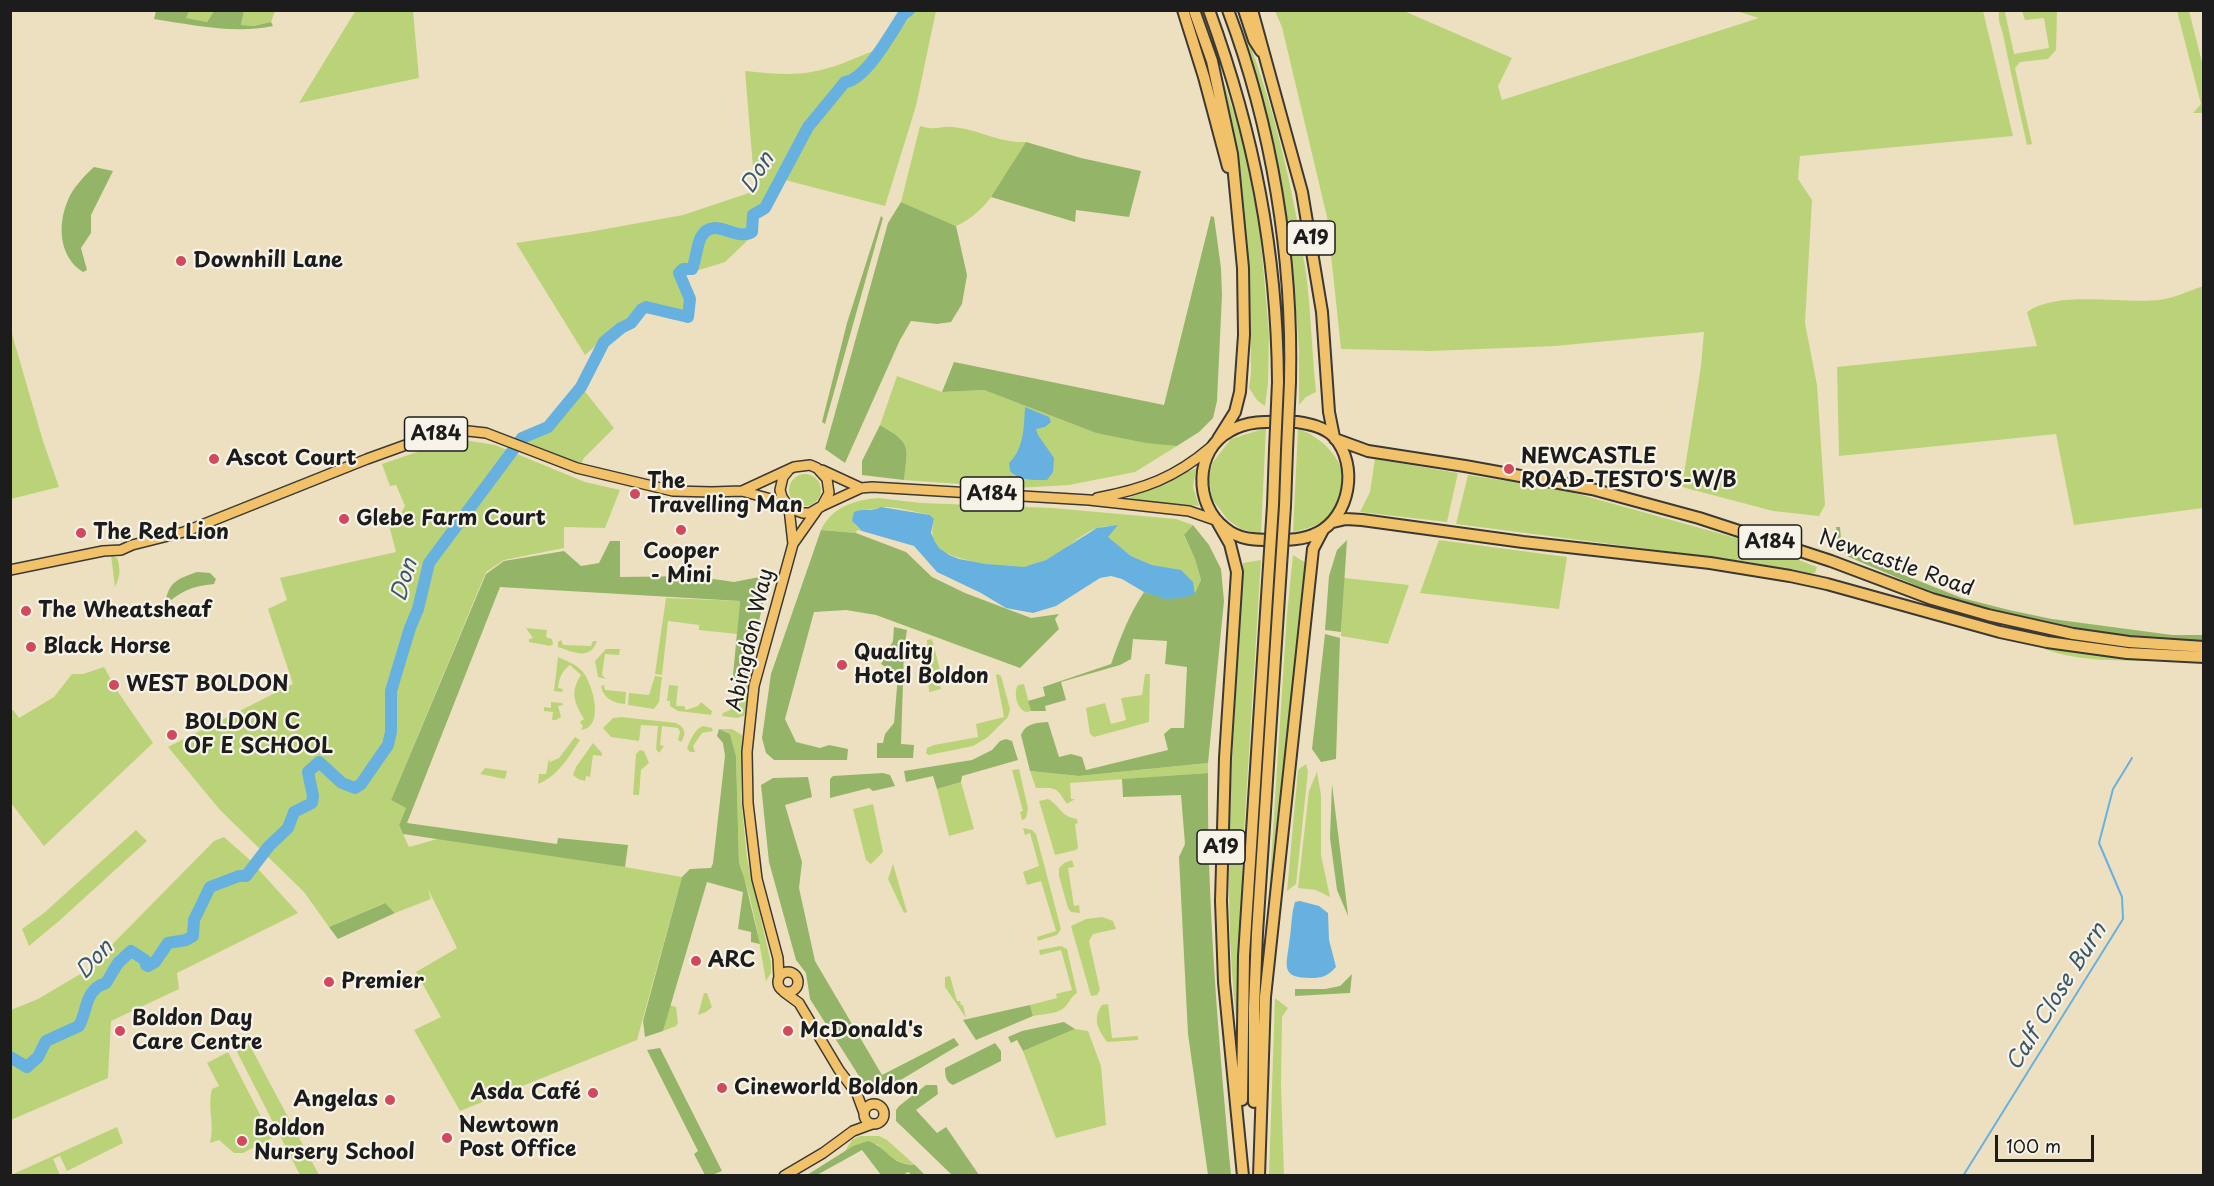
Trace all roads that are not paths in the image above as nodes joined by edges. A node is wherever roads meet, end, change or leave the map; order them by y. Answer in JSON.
{"nodes":[{"id":1,"x":1183,"y":10,"type":"edge"},
{"id":2,"x":1194,"y":10,"type":"edge"},
{"id":3,"x":1199,"y":10,"type":"edge"},
{"id":4,"x":1209,"y":10,"type":"edge"},
{"id":5,"x":1228,"y":10,"type":"edge"},
{"id":6,"x":1244,"y":10,"type":"edge"},
{"id":7,"x":1252,"y":10,"type":"edge"},
{"id":8,"x":1263,"y":54,"type":"junction"},
{"id":9,"x":1212,"y":61,"type":"junction"},
{"id":10,"x":1241,"y":238,"type":"junction"},
{"id":11,"x":1284,"y":382,"type":"junction"},
{"id":12,"x":1335,"y":438,"type":"junction"},
{"id":13,"x":1215,"y":442,"type":"junction"},
{"id":14,"x":817,"y":468,"type":"junction"},
{"id":15,"x":788,"y":471,"type":"junction"},
{"id":16,"x":861,"y":488,"type":"junction"},
{"id":17,"x":742,"y":491,"type":"junction"},
{"id":18,"x":1089,"y":500,"type":"junction"},
{"id":19,"x":787,"y":505,"type":"junction"},
{"id":20,"x":820,"y":508,"type":"junction"},
{"id":21,"x":1217,"y":521,"type":"junction"},
{"id":22,"x":1333,"y":522,"type":"junction"},
{"id":23,"x":1323,"y":530,"type":"junction"},
{"id":24,"x":793,"y":544,"type":"junction"},
{"id":25,"x":10,"y":570,"type":"edge"},
{"id":26,"x":2204,"y":647,"type":"edge"},
{"id":27,"x":2204,"y":657,"type":"edge"},
{"id":28,"x":778,"y":958,"type":"junction"},
{"id":29,"x":793,"y":973,"type":"junction"},
{"id":30,"x":778,"y":978,"type":"junction"},
{"id":31,"x":798,"y":985,"type":"junction"},
{"id":32,"x":784,"y":992,"type":"junction"},
{"id":33,"x":799,"y":1003,"type":"junction"},
{"id":34,"x":857,"y":1094,"type":"junction"},
{"id":35,"x":875,"y":1104,"type":"junction"},
{"id":36,"x":864,"y":1113,"type":"junction"},
{"id":37,"x":872,"y":1124,"type":"junction"},
{"id":38,"x":853,"y":1131,"type":"junction"},
{"id":39,"x":783,"y":1176,"type":"edge"},
{"id":40,"x":1243,"y":1176,"type":"edge"},
{"id":41,"x":1258,"y":1176,"type":"edge"}],
"edges":[{"from":1,"to":10,"type":"highway"},
{"from":2,"to":9,"type":"highway"},
{"from":3,"to":9,"type":"highway"},
{"from":4,"to":11,"type":"highway","number":"A19"},
{"from":5,"to":11,"type":"highway","number":"A19"},
{"from":6,"to":8,"type":"highway","number":"A19"},
{"from":7,"to":8,"type":"highway"},
{"from":8,"to":12,"type":"highway","number":"A19"},
{"from":9,"to":10,"type":"highway"},
{"from":10,"to":13,"type":"highway"},
{"from":11,"to":40,"type":"highway","number":"A19","bridge":true},
{"from":11,"to":41,"type":"highway","number":"A19","bridge":true},
{"from":12,"to":13,"type":"highway","number":"A184"},
{"from":12,"to":22,"type":"highway","number":"A184"},
{"from":12,"to":26,"type":"highway","name":"Newcastle Road","number":"A184"},
{"from":13,"to":18,"type":"main road","number":"A184"},
{"from":13,"to":21,"type":"highway"},
{"from":14,"to":15,"type":"main road"},
{"from":14,"to":16,"type":"main road","number":"A184"},
{"from":14,"to":20,"type":"main road"},
{"from":15,"to":17,"type":"main road","number":"A184"},
{"from":15,"to":19,"type":"main road"},
{"from":16,"to":18,"type":"main road","number":"A184"},
{"from":16,"to":20,"type":"main road","number":"A184"},
{"from":17,"to":19,"type":"main road","number":"A184"},
{"from":17,"to":25,"type":"main road","number":"A184"},
{"from":18,"to":21,"type":"main road","number":"A184"},
{"from":19,"to":20,"type":"main road"},
{"from":19,"to":24,"type":"main road","name":"Abingdon Way"},
{"from":20,"to":24,"type":"main road","name":"Abingdon Way"},
{"from":21,"to":23,"type":"highway","number":"A184"},
{"from":21,"to":40,"type":"highway","number":"A19"},
{"from":22,"to":23,"type":"highway","number":"A184"},
{"from":22,"to":27,"type":"highway","name":"Newcastle Road","number":"A184"},
{"from":23,"to":41,"type":"highway","number":"A19"},
{"from":24,"to":28,"type":"main road","name":"Abingdon Way"},
{"from":28,"to":29,"type":"main road"},
{"from":28,"to":30,"type":"main road","name":"Abingdon Way"},
{"from":29,"to":30,"type":"main road"},
{"from":29,"to":31,"type":"main road"},
{"from":30,"to":32,"type":"main road","name":"Abingdon Way"},
{"from":31,"to":32,"type":"main road"},
{"from":31,"to":33,"type":"main road"},
{"from":32,"to":33,"type":"main road"},
{"from":33,"to":34,"type":"main road"},
{"from":34,"to":35,"type":"main road"},
{"from":34,"to":36,"type":"main road"},
{"from":35,"to":36,"type":"main road"},
{"from":35,"to":37,"type":"main road"},
{"from":36,"to":37,"type":"main road"},
{"from":36,"to":38,"type":"main road"},
{"from":37,"to":38,"type":"main road"},
{"from":38,"to":39,"type":"main road"}]}
